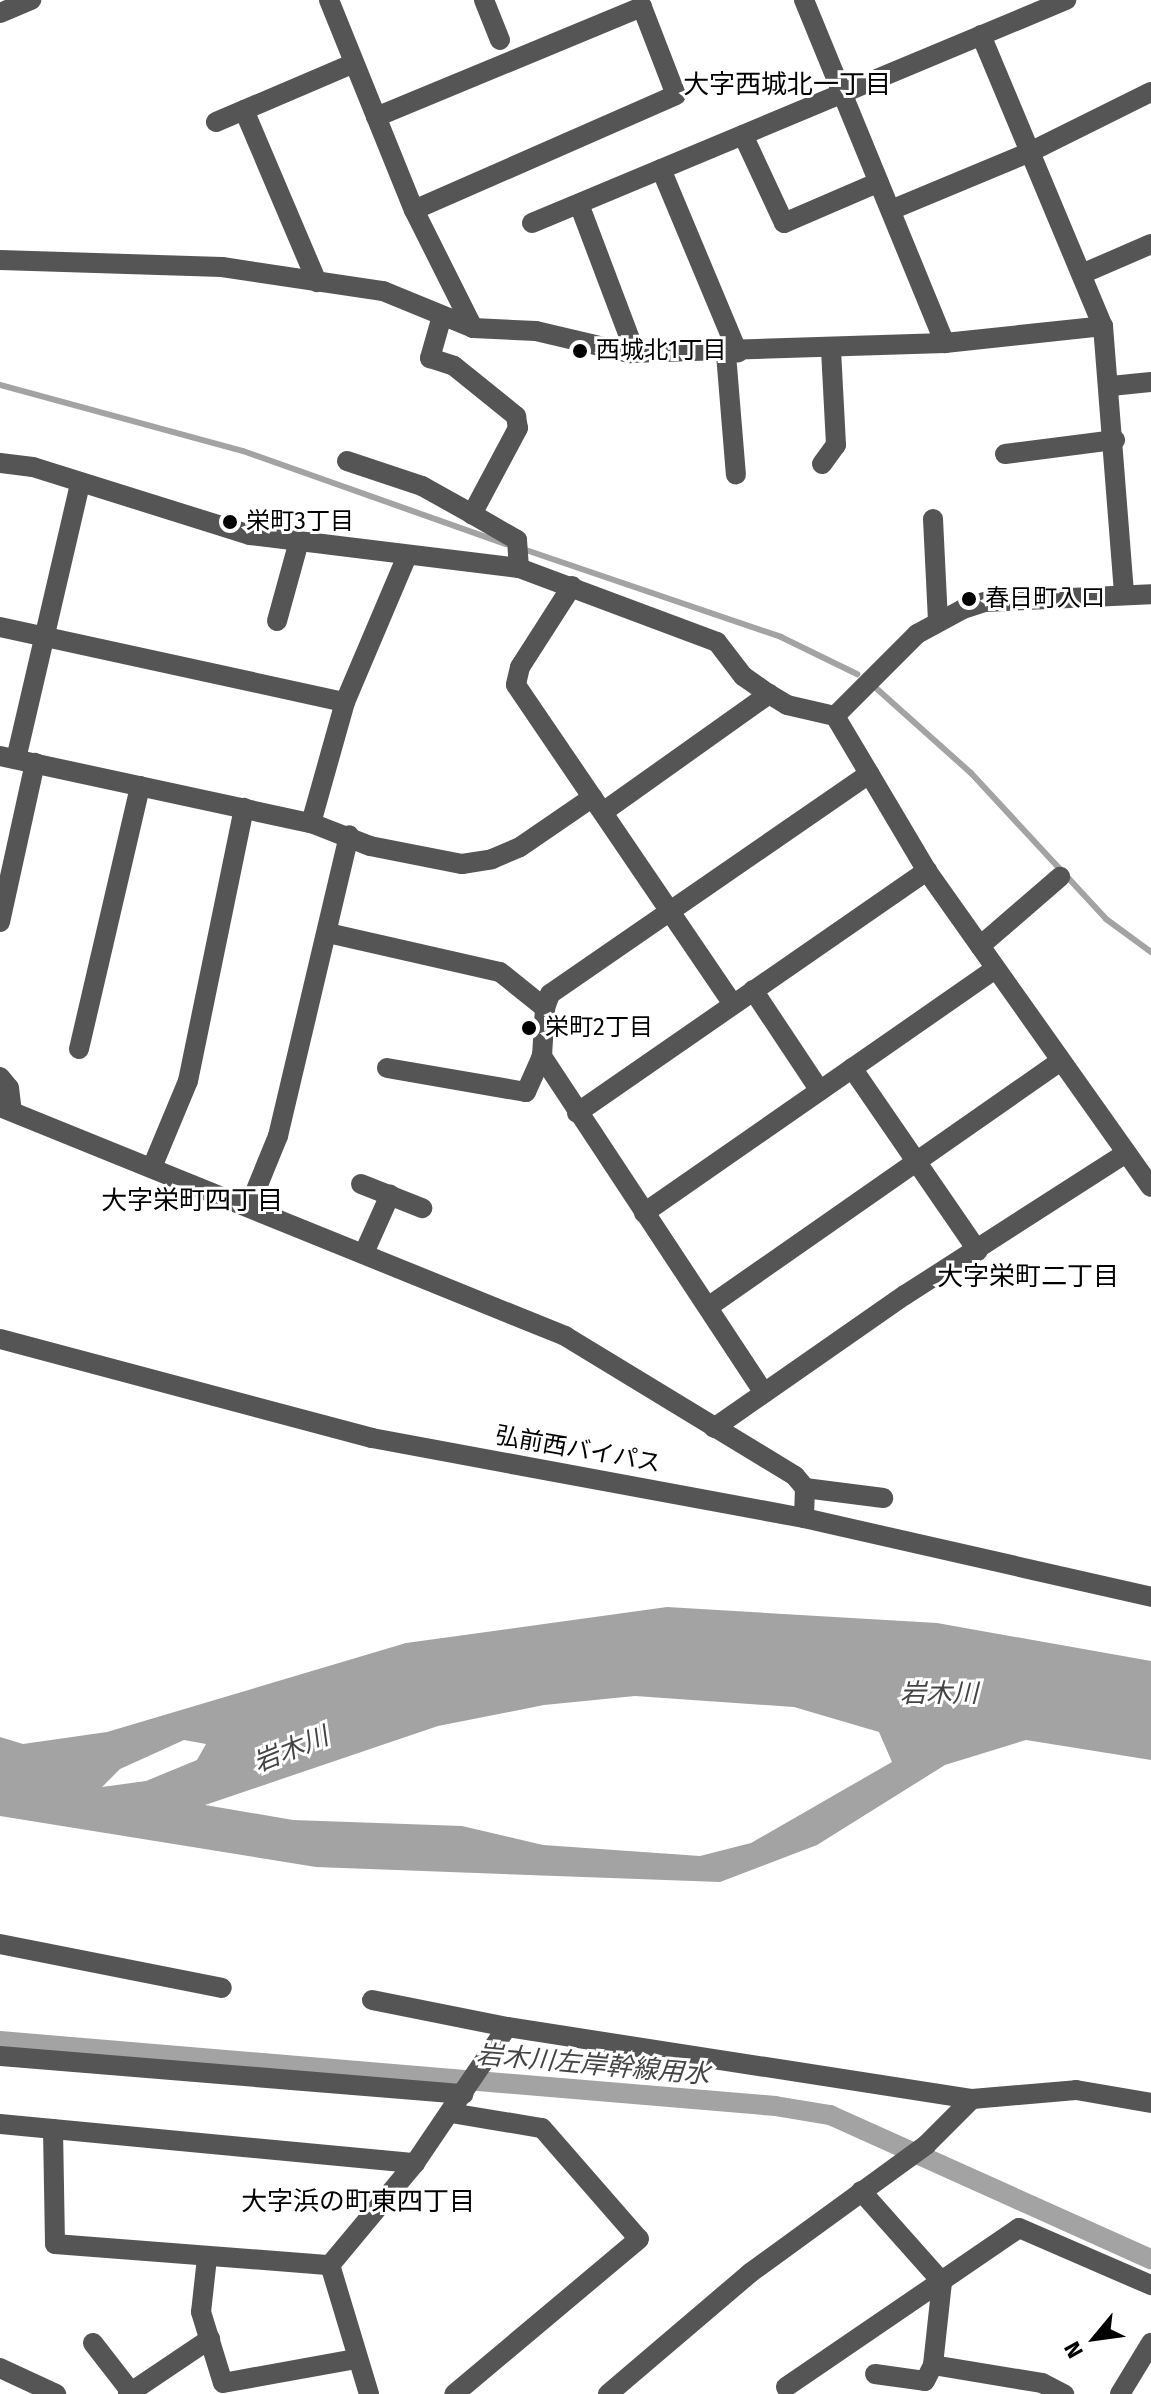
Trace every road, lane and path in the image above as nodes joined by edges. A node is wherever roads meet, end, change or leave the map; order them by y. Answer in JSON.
{"nodes":[{"id":1,"x":31,"y":0,"type":"edge"},
{"id":2,"x":329,"y":0,"type":"edge"},
{"id":3,"x":484,"y":0,"type":"edge"},
{"id":4,"x":804,"y":0,"type":"edge"},
{"id":5,"x":1066,"y":0,"type":"edge"},
{"id":6,"x":0,"y":13,"type":"edge"},
{"id":7,"x":981,"y":35,"type":"junction"},
{"id":8,"x":500,"y":40,"type":"dead end"},
{"id":9,"x":354,"y":63,"type":"junction"},
{"id":10,"x":1151,"y":92,"type":"edge"},
{"id":11,"x":843,"y":93,"type":"junction"},
{"id":12,"x":244,"y":110,"type":"junction"},
{"id":13,"x":376,"y":117,"type":"junction"},
{"id":14,"x":216,"y":122,"type":"dead end"},
{"id":15,"x":743,"y":135,"type":"junction"},
{"id":16,"x":1030,"y":152,"type":"junction"},
{"id":17,"x":661,"y":169,"type":"junction"},
{"id":18,"x":879,"y":182,"type":"junction"},
{"id":19,"x":579,"y":204,"type":"junction"},
{"id":20,"x":414,"y":210,"type":"junction"},
{"id":21,"x":891,"y":210,"type":"junction"},
{"id":22,"x":532,"y":223,"type":"dead end"},
{"id":23,"x":1151,"y":244,"type":"edge"},
{"id":24,"x":0,"y":260,"type":"edge"},
{"id":25,"x":1084,"y":273,"type":"junction"},
{"id":26,"x":317,"y":282,"type":"junction"},
{"id":27,"x":442,"y":316,"type":"junction"},
{"id":28,"x":1103,"y":326,"type":"junction"},
{"id":29,"x":473,"y":328,"type":"junction"},
{"id":30,"x":945,"y":343,"type":"junction"},
{"id":31,"x":831,"y":348,"type":"junction"},
{"id":32,"x":630,"y":353,"type":"junction"},
{"id":33,"x":732,"y":354,"type":"junction"},
{"id":34,"x":1151,"y":382,"type":"edge"},
{"id":35,"x":1111,"y":386,"type":"junction"},
{"id":36,"x":1115,"y":440,"type":"junction"},
{"id":37,"x":1005,"y":454,"type":"dead end"},
{"id":38,"x":347,"y":461,"type":"dead end"},
{"id":39,"x":0,"y":463,"type":"edge"},
{"id":40,"x":822,"y":464,"type":"dead end"},
{"id":41,"x":736,"y":475,"type":"dead end"},
{"id":42,"x":80,"y":483,"type":"junction"},
{"id":43,"x":472,"y":514,"type":"junction"},
{"id":44,"x":933,"y":519,"type":"dead end"},
{"id":45,"x":299,"y":541,"type":"junction"},
{"id":46,"x":519,"y":555,"type":"junction"},
{"id":47,"x":407,"y":556,"type":"junction"},
{"id":48,"x":572,"y":586,"type":"junction"},
{"id":49,"x":1124,"y":594,"type":"junction"},
{"id":50,"x":1151,"y":594,"type":"edge"},
{"id":51,"x":277,"y":621,"type":"dead end"},
{"id":52,"x":938,"y":622,"type":"junction"},
{"id":53,"x":0,"y":627,"type":"edge"},
{"id":54,"x":44,"y":637,"type":"junction"},
{"id":55,"x":769,"y":694,"type":"junction"},
{"id":56,"x":345,"y":702,"type":"junction"},
{"id":57,"x":835,"y":716,"type":"junction"},
{"id":58,"x":17,"y":759,"type":"edge"},
{"id":59,"x":869,"y":774,"type":"junction"},
{"id":60,"x":140,"y":786,"type":"junction"},
{"id":61,"x":598,"y":805,"type":"junction"},
{"id":62,"x":244,"y":808,"type":"junction"},
{"id":63,"x":311,"y":823,"type":"junction"},
{"id":64,"x":349,"y":835,"type":"junction"},
{"id":65,"x":927,"y":871,"type":"junction"},
{"id":66,"x":1060,"y":877,"type":"dead end"},
{"id":67,"x":671,"y":911,"type":"junction"},
{"id":68,"x":0,"y":922,"type":"edge"},
{"id":69,"x":328,"y":933,"type":"junction"},
{"id":70,"x":980,"y":946,"type":"junction"},
{"id":71,"x":995,"y":969,"type":"junction"},
{"id":72,"x":753,"y":990,"type":"junction"},
{"id":73,"x":733,"y":1004,"type":"junction"},
{"id":74,"x":545,"y":1008,"type":"junction"},
{"id":75,"x":79,"y":1049,"type":"dead end"},
{"id":76,"x":542,"y":1056,"type":"junction"},
{"id":77,"x":1060,"y":1061,"type":"junction"},
{"id":78,"x":387,"y":1068,"type":"dead end"},
{"id":79,"x":852,"y":1068,"type":"junction"},
{"id":80,"x":0,"y":1077,"type":"edge"},
{"id":81,"x":820,"y":1091,"type":"junction"},
{"id":82,"x":6,"y":1109,"type":"edge"},
{"id":83,"x":577,"y":1113,"type":"junction"},
{"id":84,"x":1126,"y":1153,"type":"junction"},
{"id":85,"x":917,"y":1161,"type":"junction"},
{"id":86,"x":153,"y":1165,"type":"junction"},
{"id":87,"x":361,"y":1184,"type":"dead end"},
{"id":88,"x":1151,"y":1187,"type":"edge"},
{"id":89,"x":390,"y":1195,"type":"junction"},
{"id":90,"x":249,"y":1207,"type":"junction"},
{"id":91,"x":422,"y":1208,"type":"dead end"},
{"id":92,"x":644,"y":1213,"type":"junction"},
{"id":93,"x":978,"y":1251,"type":"junction"},
{"id":94,"x":364,"y":1253,"type":"junction"},
{"id":95,"x":708,"y":1307,"type":"junction"},
{"id":96,"x":0,"y":1339,"type":"edge"},
{"id":97,"x":764,"y":1393,"type":"junction"},
{"id":98,"x":714,"y":1428,"type":"junction"},
{"id":99,"x":805,"y":1488,"type":"junction"},
{"id":100,"x":883,"y":1498,"type":"dead end"},
{"id":101,"x":804,"y":1518,"type":"junction"},
{"id":102,"x":1151,"y":1597,"type":"edge"},
{"id":103,"x":0,"y":1944,"type":"edge"},
{"id":104,"x":222,"y":1988,"type":"dead end"},
{"id":105,"x":372,"y":2000,"type":"dead end"},
{"id":106,"x":507,"y":2027,"type":"junction"},
{"id":107,"x":0,"y":2056,"type":"edge"},
{"id":108,"x":470,"y":2085,"type":"junction"},
{"id":109,"x":972,"y":2099,"type":"junction"},
{"id":110,"x":1151,"y":2103,"type":"edge"},
{"id":111,"x":451,"y":2113,"type":"junction"},
{"id":112,"x":0,"y":2124,"type":"edge"},
{"id":113,"x":53,"y":2129,"type":"junction"},
{"id":114,"x":415,"y":2163,"type":"junction"},
{"id":115,"x":861,"y":2191,"type":"junction"},
{"id":116,"x":207,"y":2258,"type":"junction"},
{"id":117,"x":330,"y":2265,"type":"junction"},
{"id":118,"x":942,"y":2282,"type":"junction"},
{"id":119,"x":1151,"y":2285,"type":"edge"},
{"id":120,"x":210,"y":2339,"type":"junction"},
{"id":121,"x":93,"y":2343,"type":"dead end"},
{"id":122,"x":1151,"y":2343,"type":"edge"},
{"id":123,"x":355,"y":2359,"type":"junction"},
{"id":124,"x":933,"y":2365,"type":"junction"},
{"id":125,"x":0,"y":2368,"type":"edge"},
{"id":126,"x":875,"y":2374,"type":"dead end"},
{"id":127,"x":786,"y":2387,"type":"dead end"},
{"id":128,"x":130,"y":2393,"type":"edge"},
{"id":129,"x":56,"y":2394,"type":"edge"},
{"id":130,"x":369,"y":2394,"type":"edge"},
{"id":131,"x":454,"y":2394,"type":"edge"},
{"id":132,"x":608,"y":2394,"type":"edge"},
{"id":133,"x":1064,"y":2394,"type":"edge"},
{"id":134,"x":1120,"y":2394,"type":"edge"}],
"edges":[{"from":1,"to":6,"type":"street"},
{"from":2,"to":9,"type":"street"},
{"from":3,"to":8,"type":"street"},
{"from":4,"to":11,"type":"street"},
{"from":5,"to":7,"type":"street"},
{"from":7,"to":11,"type":"street"},
{"from":7,"to":16,"type":"street"},
{"from":9,"to":12,"type":"street"},
{"from":9,"to":13,"type":"street"},
{"from":10,"to":16,"type":"street"},
{"from":11,"to":15,"type":"street"},
{"from":11,"to":18,"type":"street"},
{"from":12,"to":14,"type":"street"},
{"from":12,"to":26,"type":"street"},
{"from":13,"to":20,"type":"street"},
{"from":13,"to":20,"type":"street"},
{"from":15,"to":17,"type":"street"},
{"from":15,"to":18,"type":"street"},
{"from":16,"to":21,"type":"street"},
{"from":16,"to":25,"type":"street"},
{"from":17,"to":19,"type":"street"},
{"from":17,"to":33,"type":"street"},
{"from":18,"to":21,"type":"street"},
{"from":19,"to":22,"type":"street"},
{"from":19,"to":32,"type":"street"},
{"from":20,"to":29,"type":"street"},
{"from":21,"to":30,"type":"street"},
{"from":23,"to":25,"type":"street"},
{"from":24,"to":26,"type":"street"},
{"from":25,"to":28,"type":"street"},
{"from":26,"to":27,"type":"street"},
{"from":27,"to":29,"type":"street"},
{"from":27,"to":43,"type":"street"},
{"from":28,"to":30,"type":"street"},
{"from":28,"to":35,"type":"street"},
{"from":29,"to":32,"type":"street"},
{"from":30,"to":31,"type":"street"},
{"from":31,"to":33,"type":"street"},
{"from":31,"to":40,"type":"street"},
{"from":32,"to":33,"type":"street"},
{"from":33,"to":41,"type":"street"},
{"from":34,"to":35,"type":"street"},
{"from":35,"to":36,"type":"street"},
{"from":36,"to":37,"type":"street"},
{"from":36,"to":49,"type":"street"},
{"from":38,"to":43,"type":"street"},
{"from":39,"to":42,"type":"street"},
{"from":42,"to":45,"type":"street"},
{"from":42,"to":54,"type":"street"},
{"from":43,"to":46,"type":"street"},
{"from":44,"to":52,"type":"street"},
{"from":45,"to":47,"type":"street"},
{"from":45,"to":51,"type":"street"},
{"from":46,"to":47,"type":"street"},
{"from":46,"to":48,"type":"street"},
{"from":47,"to":56,"type":"street"},
{"from":48,"to":55,"type":"street"},
{"from":48,"to":61,"type":"street"},
{"from":49,"to":50,"type":"street"},
{"from":49,"to":52,"type":"street"},
{"from":52,"to":57,"type":"street"},
{"from":53,"to":54,"type":"street"},
{"from":54,"to":56,"type":"street"},
{"from":54,"to":58,"type":"street"},
{"from":55,"to":57,"type":"street"},
{"from":55,"to":61,"type":"street"},
{"from":56,"to":63,"type":"street"},
{"from":57,"to":59,"type":"street"},
{"from":58,"to":60,"type":"street"},
{"from":58,"to":68,"type":"street"},
{"from":59,"to":65,"type":"street"},
{"from":59,"to":67,"type":"street"},
{"from":60,"to":62,"type":"street"},
{"from":60,"to":75,"type":"street"},
{"from":61,"to":64,"type":"street"},
{"from":61,"to":67,"type":"street"},
{"from":62,"to":63,"type":"street"},
{"from":62,"to":86,"type":"street"},
{"from":63,"to":64,"type":"street"},
{"from":64,"to":69,"type":"street"},
{"from":65,"to":70,"type":"street"},
{"from":65,"to":72,"type":"street"},
{"from":66,"to":70,"type":"street"},
{"from":67,"to":73,"type":"street"},
{"from":67,"to":74,"type":"street"},
{"from":69,"to":74,"type":"street"},
{"from":69,"to":90,"type":"street"},
{"from":70,"to":71,"type":"street"},
{"from":71,"to":77,"type":"street"},
{"from":71,"to":79,"type":"street"},
{"from":72,"to":73,"type":"street"},
{"from":72,"to":81,"type":"street"},
{"from":73,"to":83,"type":"street"},
{"from":74,"to":76,"type":"street"},
{"from":76,"to":78,"type":"street"},
{"from":76,"to":83,"type":"street"},
{"from":77,"to":84,"type":"street"},
{"from":77,"to":85,"type":"street"},
{"from":79,"to":81,"type":"street"},
{"from":79,"to":85,"type":"street"},
{"from":80,"to":82,"type":"street"},
{"from":81,"to":92,"type":"street"},
{"from":82,"to":86,"type":"street"},
{"from":83,"to":92,"type":"street"},
{"from":84,"to":88,"type":"street"},
{"from":84,"to":93,"type":"street"},
{"from":85,"to":93,"type":"street"},
{"from":85,"to":95,"type":"street"},
{"from":86,"to":90,"type":"street"},
{"from":87,"to":89,"type":"street"},
{"from":89,"to":91,"type":"street"},
{"from":89,"to":94,"type":"street"},
{"from":90,"to":94,"type":"street"},
{"from":92,"to":95,"type":"street"},
{"from":93,"to":97,"type":"street"},
{"from":94,"to":98,"type":"street"},
{"from":95,"to":97,"type":"street"},
{"from":96,"to":101,"type":"street","name":"弘前西バイパス"},
{"from":97,"to":98,"type":"street"},
{"from":98,"to":99,"type":"street"},
{"from":99,"to":100,"type":"street"},
{"from":99,"to":101,"type":"street"},
{"from":101,"to":102,"type":"street","name":"弘前西バイパス"},
{"from":103,"to":104,"type":"street"},
{"from":105,"to":106,"type":"street"},
{"from":106,"to":108,"type":"street"},
{"from":106,"to":109,"type":"street"},
{"from":107,"to":108,"type":"street"},
{"from":108,"to":111,"type":"street"},
{"from":109,"to":110,"type":"street"},
{"from":109,"to":115,"type":"street"},
{"from":111,"to":114,"type":"street"},
{"from":111,"to":131,"type":"street"},
{"from":112,"to":113,"type":"street"},
{"from":113,"to":114,"type":"street"},
{"from":113,"to":116,"type":"street"},
{"from":114,"to":117,"type":"street"},
{"from":115,"to":118,"type":"street"},
{"from":115,"to":132,"type":"street"},
{"from":116,"to":117,"type":"street"},
{"from":116,"to":120,"type":"street"},
{"from":117,"to":123,"type":"street"},
{"from":118,"to":119,"type":"street"},
{"from":118,"to":124,"type":"street"},
{"from":118,"to":127,"type":"street"},
{"from":120,"to":123,"type":"street"},
{"from":120,"to":128,"type":"street"},
{"from":121,"to":128,"type":"street"},
{"from":122,"to":134,"type":"street"},
{"from":123,"to":130,"type":"street"},
{"from":124,"to":126,"type":"street"},
{"from":124,"to":133,"type":"street"},
{"from":125,"to":129,"type":"street"}]}
